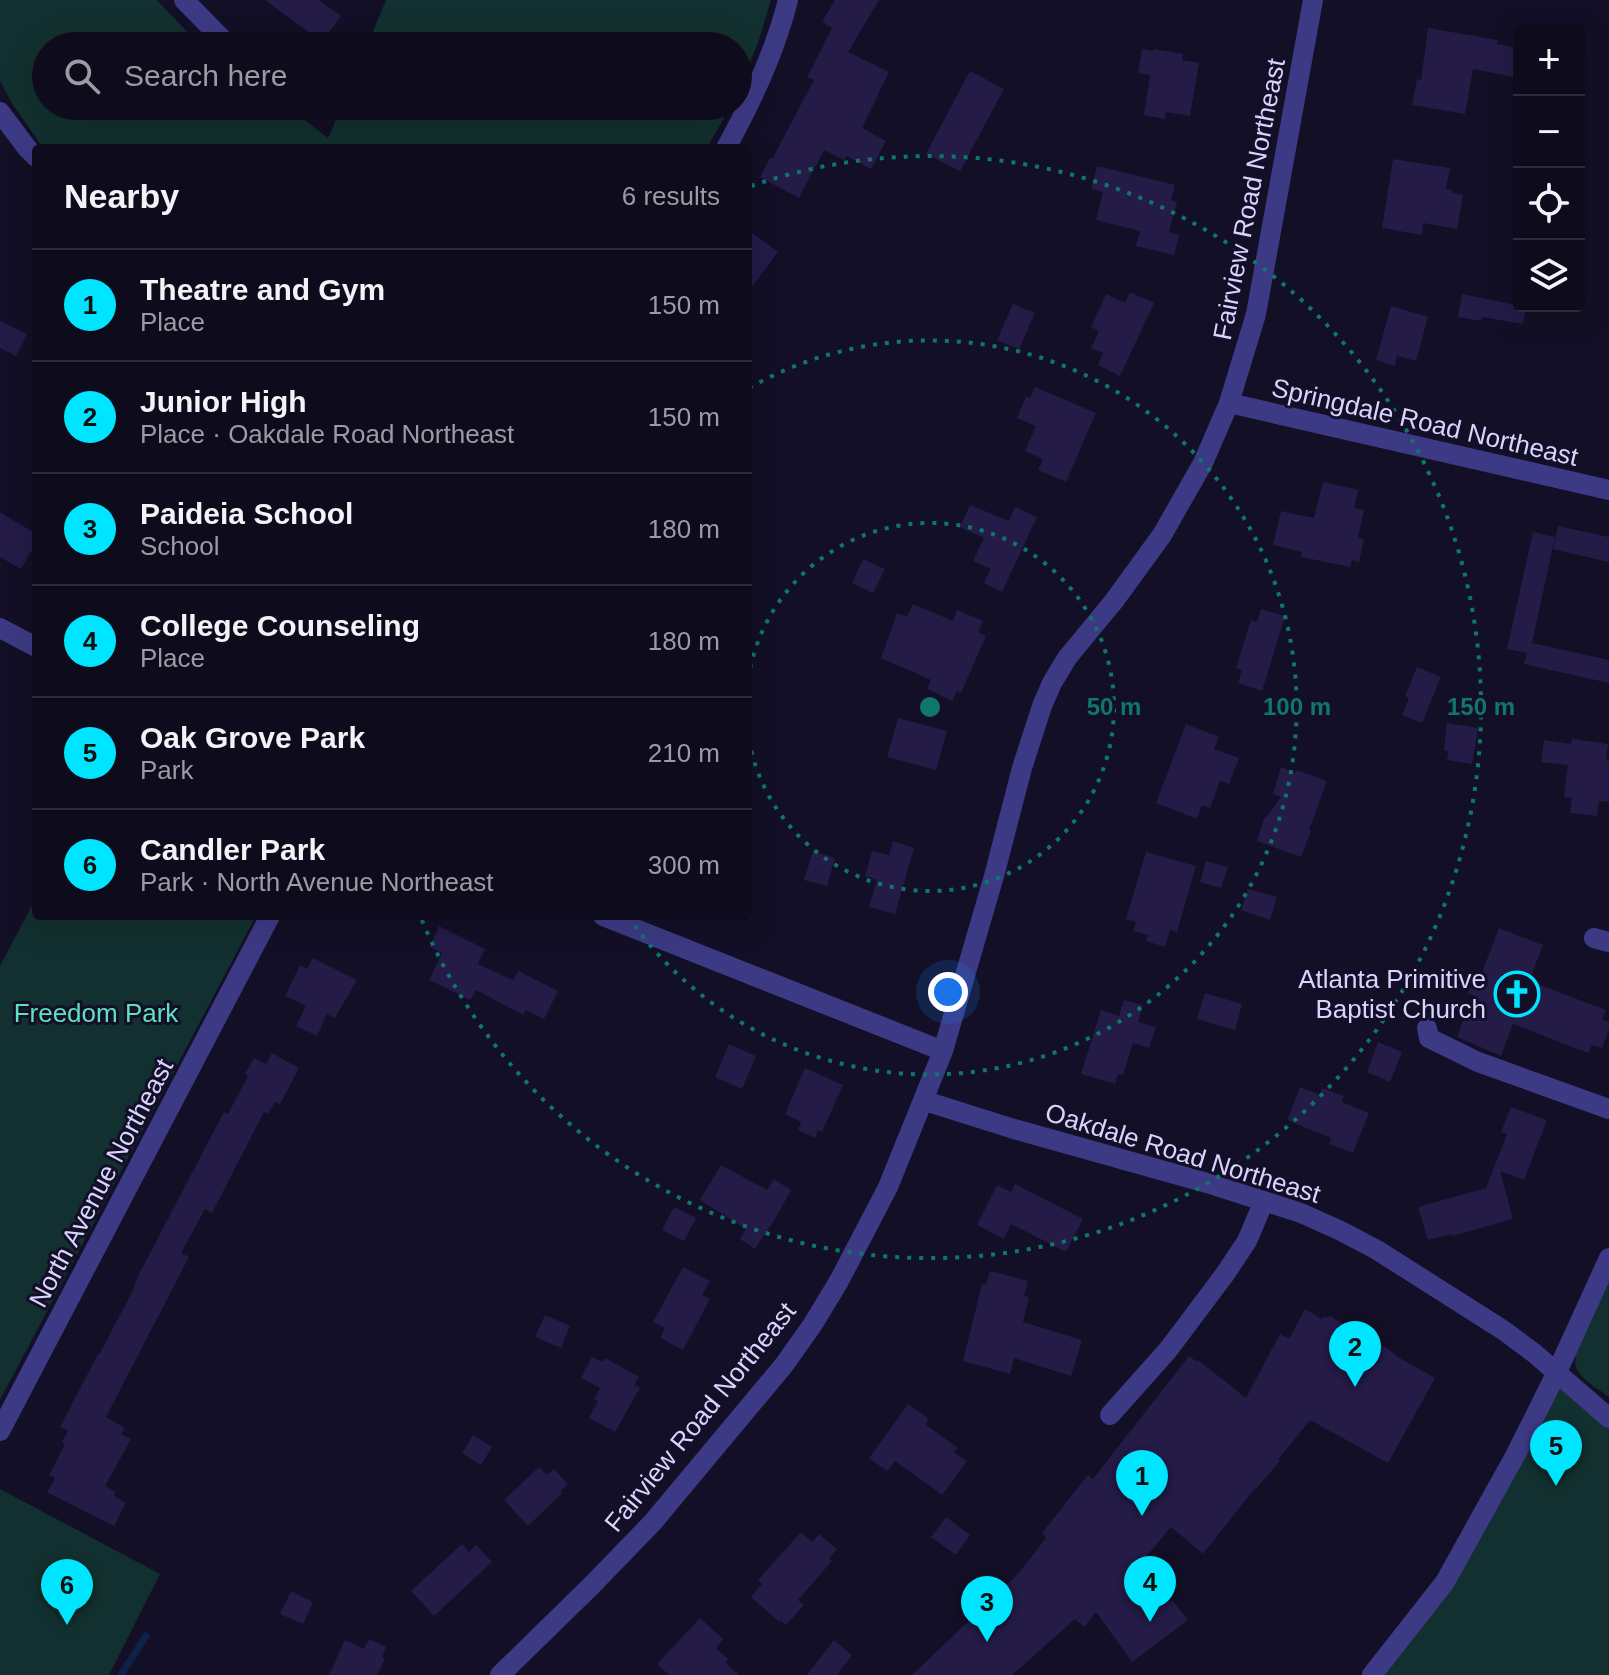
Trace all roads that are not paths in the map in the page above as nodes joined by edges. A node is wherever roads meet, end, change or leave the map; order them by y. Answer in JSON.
{"nodes":[{"id":1,"x":184,"y":0,"type":"edge"},
{"id":2,"x":788,"y":0,"type":"edge"},
{"id":3,"x":1313,"y":0,"type":"edge"},
{"id":4,"x":215,"y":32,"type":"edge"},
{"id":5,"x":752,"y":97,"type":"edge"},
{"id":6,"x":0,"y":112,"type":"edge"},
{"id":7,"x":741,"y":120,"type":"edge"},
{"id":8,"x":728,"y":144,"type":"edge"},
{"id":9,"x":32,"y":153,"type":"edge"},
{"id":10,"x":1229,"y":403,"type":"junction"},
{"id":11,"x":1609,"y":490,"type":"edge"},
{"id":12,"x":0,"y":628,"type":"edge"},
{"id":13,"x":32,"y":645,"type":"edge"},
{"id":14,"x":268,"y":920,"type":"edge"},
{"id":15,"x":613,"y":920,"type":"edge"},
{"id":16,"x":1427,"y":1028,"type":"dead end"},
{"id":17,"x":943,"y":1051,"type":"junction"},
{"id":18,"x":925,"y":1101,"type":"junction"},
{"id":19,"x":1609,"y":1109,"type":"edge"},
{"id":20,"x":1264,"y":1201,"type":"junction"},
{"id":21,"x":1609,"y":1258,"type":"edge"},
{"id":22,"x":1557,"y":1372,"type":"junction"},
{"id":23,"x":1110,"y":1415,"type":"dead end"},
{"id":24,"x":1609,"y":1418,"type":"edge"},
{"id":25,"x":0,"y":1431,"type":"edge"},
{"id":26,"x":500,"y":1675,"type":"edge"},
{"id":27,"x":1372,"y":1675,"type":"edge"}],
"edges":[{"from":1,"to":4,"type":"street"},
{"from":2,"to":5,"type":"street"},
{"from":3,"to":10,"type":"street","name":"Fairview Road Northeast"},
{"from":6,"to":9,"type":"street"},
{"from":7,"to":8,"type":"street"},
{"from":10,"to":11,"type":"street","name":"Springdale Road Northeast"},
{"from":10,"to":17,"type":"street","name":"Fairview Road Northeast"},
{"from":12,"to":13,"type":"street"},
{"from":14,"to":25,"type":"street","name":"North Avenue Northeast"},
{"from":15,"to":17,"type":"street"},
{"from":16,"to":19,"type":"street"},
{"from":17,"to":18,"type":"street","name":"Fairview Road Northeast"},
{"from":18,"to":20,"type":"street","name":"Oakdale Road Northeast"},
{"from":18,"to":26,"type":"street","name":"Fairview Road Northeast"},
{"from":20,"to":22,"type":"street","name":"Oakdale Road Northeast"},
{"from":20,"to":23,"type":"street"},
{"from":21,"to":22,"type":"street"},
{"from":22,"to":24,"type":"street","name":"Oakdale Road Northeast"},
{"from":22,"to":27,"type":"street"}]}
